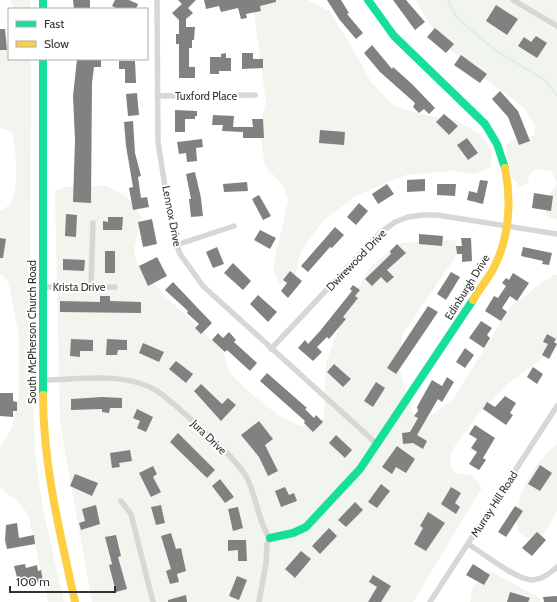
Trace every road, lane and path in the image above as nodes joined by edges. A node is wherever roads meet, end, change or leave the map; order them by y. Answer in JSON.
{"nodes":[{"id":1,"x":157,"y":0,"type":"edge"},
{"id":2,"x":368,"y":0,"type":"edge"},
{"id":3,"x":513,"y":0,"type":"edge"},
{"id":4,"x":557,"y":26,"type":"edge"},
{"id":5,"x":43,"y":60,"type":"edge"},
{"id":6,"x":255,"y":95,"type":"dead end"},
{"id":7,"x":157,"y":96,"type":"junction"},
{"id":8,"x":93,"y":223,"type":"dead end"},
{"id":9,"x":234,"y":226,"type":"dead end"},
{"id":10,"x":507,"y":226,"type":"junction"},
{"id":11,"x":557,"y":234,"type":"edge"},
{"id":12,"x":176,"y":245,"type":"junction"},
{"id":13,"x":43,"y":287,"type":"junction"},
{"id":14,"x":91,"y":287,"type":"junction"},
{"id":15,"x":115,"y":287,"type":"dead end"},
{"id":16,"x":271,"y":349,"type":"junction"},
{"id":17,"x":43,"y":380,"type":"junction"},
{"id":18,"x":557,"y":406,"type":"edge"},
{"id":19,"x":377,"y":444,"type":"junction"},
{"id":20,"x":121,"y":501,"type":"dead end"},
{"id":21,"x":270,"y":538,"type":"junction"},
{"id":22,"x":468,"y":544,"type":"junction"},
{"id":23,"x":557,"y":567,"type":"edge"},
{"id":24,"x":75,"y":602,"type":"edge"},
{"id":25,"x":153,"y":602,"type":"edge"},
{"id":26,"x":259,"y":602,"type":"edge"},
{"id":27,"x":430,"y":602,"type":"edge"}],
"edges":[{"from":1,"to":7,"type":"street","name":"Lennox Drive"},
{"from":2,"to":10,"type":"street","name":"Edinburgh Drive"},
{"from":3,"to":4,"type":"street"},
{"from":5,"to":13,"type":"street","name":"South McPherson Church Road"},
{"from":6,"to":7,"type":"street","name":"Tuxford Place"},
{"from":7,"to":12,"type":"street","name":"Lennox Drive"},
{"from":8,"to":14,"type":"street"},
{"from":9,"to":12,"type":"street"},
{"from":10,"to":11,"type":"street","name":"Dwirewood Drive"},
{"from":10,"to":16,"type":"street","name":"Dwirewood Drive"},
{"from":10,"to":19,"type":"street","name":"Edinburgh Drive"},
{"from":12,"to":16,"type":"street","name":"Lennox Drive"},
{"from":13,"to":14,"type":"street","name":"Krista Drive"},
{"from":13,"to":17,"type":"street","name":"South McPherson Church Road"},
{"from":14,"to":15,"type":"street","name":"Krista Drive"},
{"from":16,"to":19,"type":"street","name":"Lennox Drive"},
{"from":17,"to":21,"type":"street","name":"Jura Drive"},
{"from":17,"to":24,"type":"street","name":"South McPherson Church Road"},
{"from":18,"to":22,"type":"street","name":"Murray Hill Road"},
{"from":19,"to":21,"type":"street","name":"Edinburgh Drive"},
{"from":20,"to":25,"type":"street"},
{"from":21,"to":26,"type":"street"},
{"from":22,"to":23,"type":"street"},
{"from":22,"to":27,"type":"street","name":"Murray Hill Road"}]}
